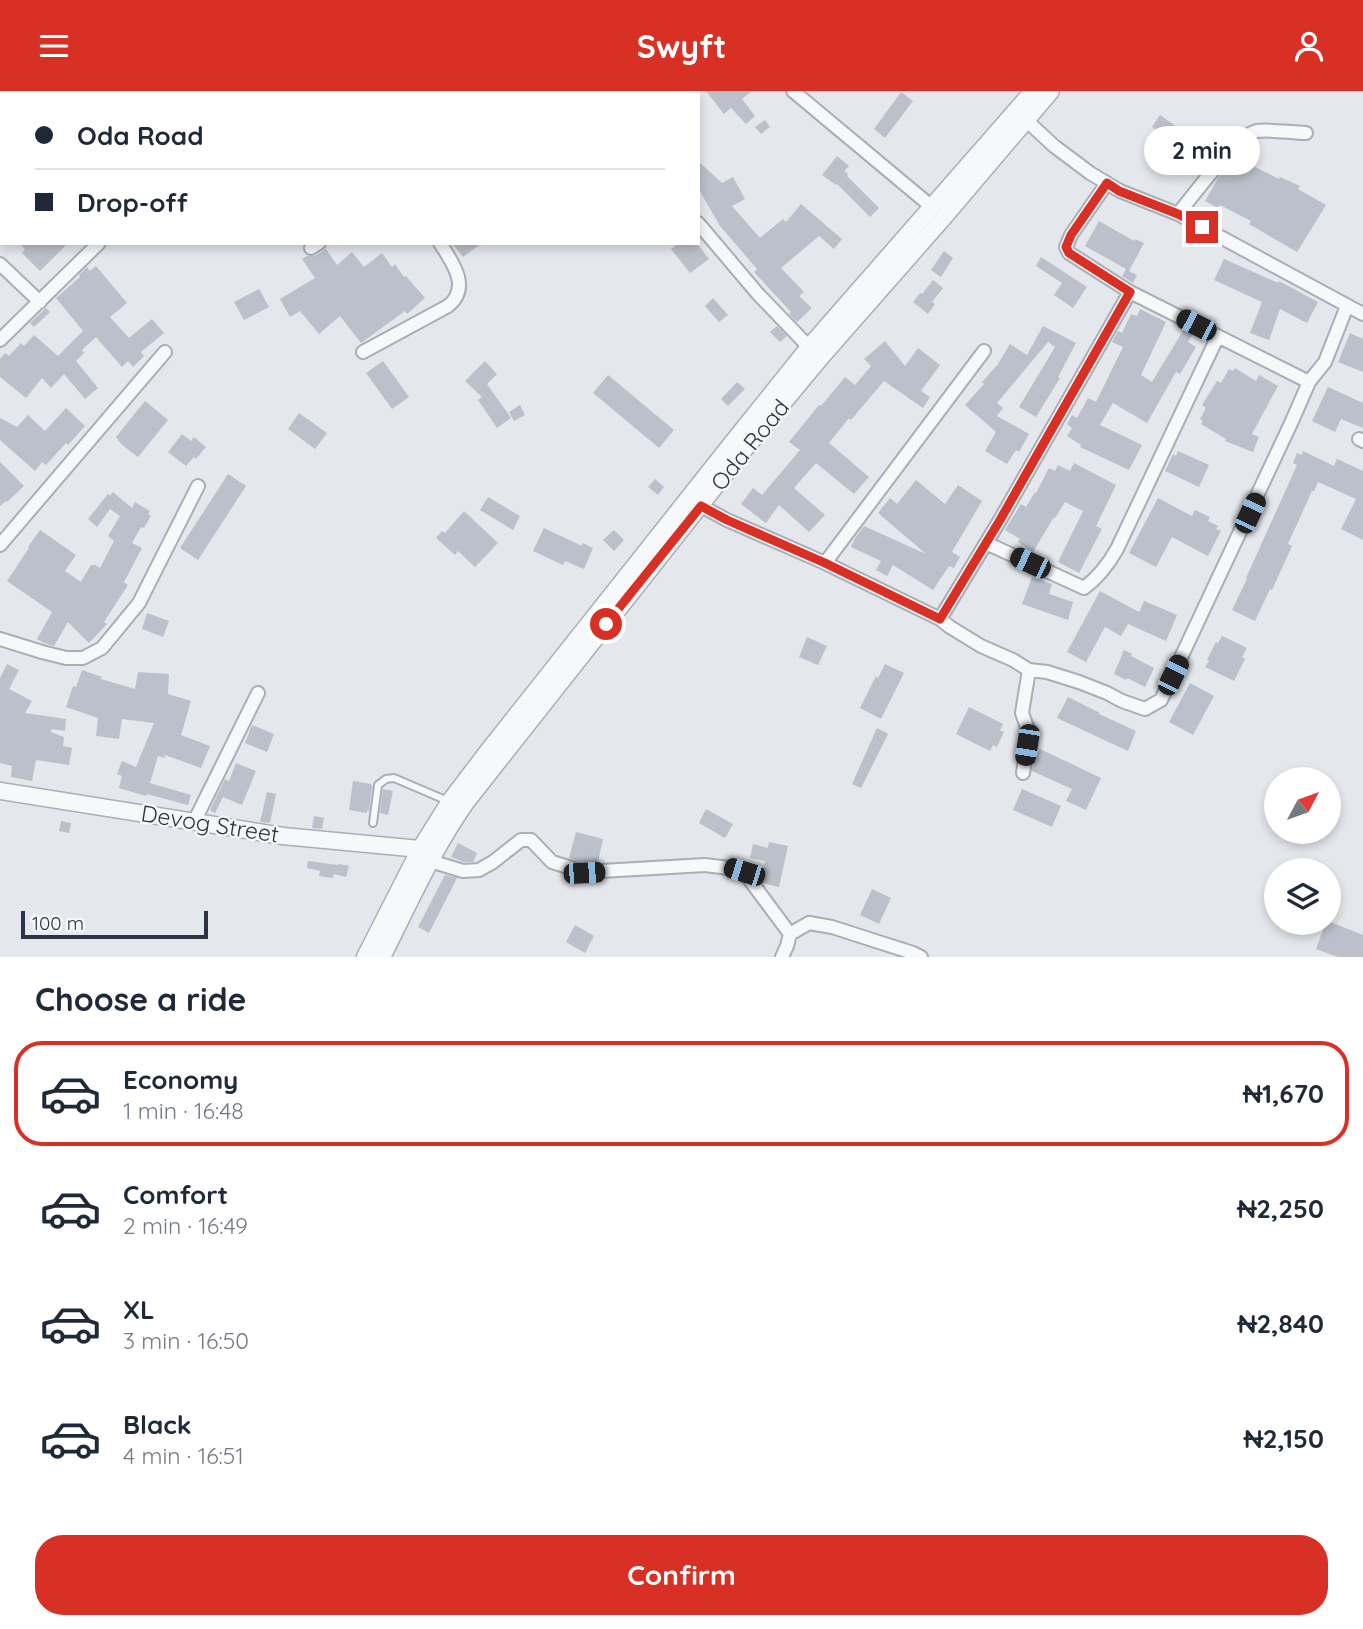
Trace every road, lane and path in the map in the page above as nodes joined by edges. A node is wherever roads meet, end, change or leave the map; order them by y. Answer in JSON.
{"nodes":[{"id":1,"x":793,"y":91,"type":"edge"},
{"id":2,"x":1033,"y":91,"type":"edge"},
{"id":3,"x":1051,"y":91,"type":"edge"},
{"id":4,"x":1026,"y":120,"type":"junction"},
{"id":5,"x":1306,"y":133,"type":"dead end"},
{"id":6,"x":1107,"y":183,"type":"junction"},
{"id":7,"x":932,"y":207,"type":"junction"},
{"id":8,"x":1178,"y":214,"type":"junction"},
{"id":9,"x":700,"y":225,"type":"edge"},
{"id":10,"x":97,"y":245,"type":"edge"},
{"id":11,"x":441,"y":245,"type":"edge"},
{"id":12,"x":0,"y":264,"type":"edge"},
{"id":13,"x":1130,"y":292,"type":"junction"},
{"id":14,"x":40,"y":302,"type":"junction"},
{"id":15,"x":1347,"y":306,"type":"junction"},
{"id":16,"x":1363,"y":314,"type":"edge"},
{"id":17,"x":1218,"y":336,"type":"junction"},
{"id":18,"x":0,"y":340,"type":"edge"},
{"id":19,"x":809,"y":347,"type":"junction"},
{"id":20,"x":984,"y":351,"type":"dead end"},
{"id":21,"x":165,"y":352,"type":"dead end"},
{"id":22,"x":363,"y":352,"type":"dead end"},
{"id":23,"x":1309,"y":382,"type":"junction"},
{"id":24,"x":198,"y":487,"type":"dead end"},
{"id":25,"x":701,"y":506,"type":"junction"},
{"id":26,"x":986,"y":543,"type":"junction"},
{"id":27,"x":0,"y":545,"type":"edge"},
{"id":28,"x":825,"y":563,"type":"junction"},
{"id":29,"x":940,"y":619,"type":"junction"},
{"id":30,"x":0,"y":639,"type":"edge"},
{"id":31,"x":1029,"y":670,"type":"junction"},
{"id":32,"x":258,"y":693,"type":"dead end"},
{"id":33,"x":1023,"y":773,"type":"dead end"},
{"id":34,"x":0,"y":791,"type":"edge"},
{"id":35,"x":450,"y":801,"type":"junction"},
{"id":36,"x":194,"y":822,"type":"junction"},
{"id":37,"x":373,"y":823,"type":"dead end"},
{"id":38,"x":425,"y":855,"type":"junction"},
{"id":39,"x":790,"y":934,"type":"junction"},
{"id":40,"x":365,"y":957,"type":"edge"},
{"id":41,"x":382,"y":957,"type":"edge"},
{"id":42,"x":782,"y":957,"type":"edge"},
{"id":43,"x":921,"y":957,"type":"edge"}],
"edges":[{"from":1,"to":7,"type":"street"},
{"from":2,"to":7,"type":"street","name":"Oda Road"},
{"from":3,"to":4,"type":"street","name":"Oda Road"},
{"from":4,"to":6,"type":"street"},
{"from":4,"to":25,"type":"street","name":"Oda Road"},
{"from":5,"to":8,"type":"street"},
{"from":6,"to":8,"type":"street"},
{"from":6,"to":13,"type":"street"},
{"from":7,"to":19,"type":"street","name":"Oda Road"},
{"from":8,"to":15,"type":"street"},
{"from":9,"to":19,"type":"street"},
{"from":10,"to":14,"type":"street"},
{"from":11,"to":22,"type":"street"},
{"from":12,"to":14,"type":"street"},
{"from":13,"to":17,"type":"street"},
{"from":13,"to":26,"type":"street"},
{"from":14,"to":18,"type":"street"},
{"from":15,"to":16,"type":"street"},
{"from":15,"to":23,"type":"street"},
{"from":17,"to":23,"type":"street"},
{"from":17,"to":26,"type":"street"},
{"from":19,"to":35,"type":"street","name":"Oda Road"},
{"from":20,"to":28,"type":"street"},
{"from":21,"to":27,"type":"street"},
{"from":23,"to":31,"type":"street"},
{"from":24,"to":30,"type":"street"},
{"from":25,"to":28,"type":"street"},
{"from":25,"to":38,"type":"street","name":"Oda Road"},
{"from":26,"to":29,"type":"street"},
{"from":28,"to":29,"type":"street"},
{"from":29,"to":31,"type":"street"},
{"from":31,"to":33,"type":"street"},
{"from":32,"to":36,"type":"street"},
{"from":34,"to":36,"type":"street","name":"Devog Street"},
{"from":35,"to":37,"type":"lane"},
{"from":35,"to":38,"type":"street","name":"Oda Road"},
{"from":36,"to":38,"type":"street","name":"Devog Street"},
{"from":38,"to":39,"type":"street"},
{"from":38,"to":40,"type":"street","name":"Oda Road"},
{"from":38,"to":41,"type":"street","name":"Oda Road"},
{"from":39,"to":42,"type":"street"},
{"from":39,"to":43,"type":"street"}]}
